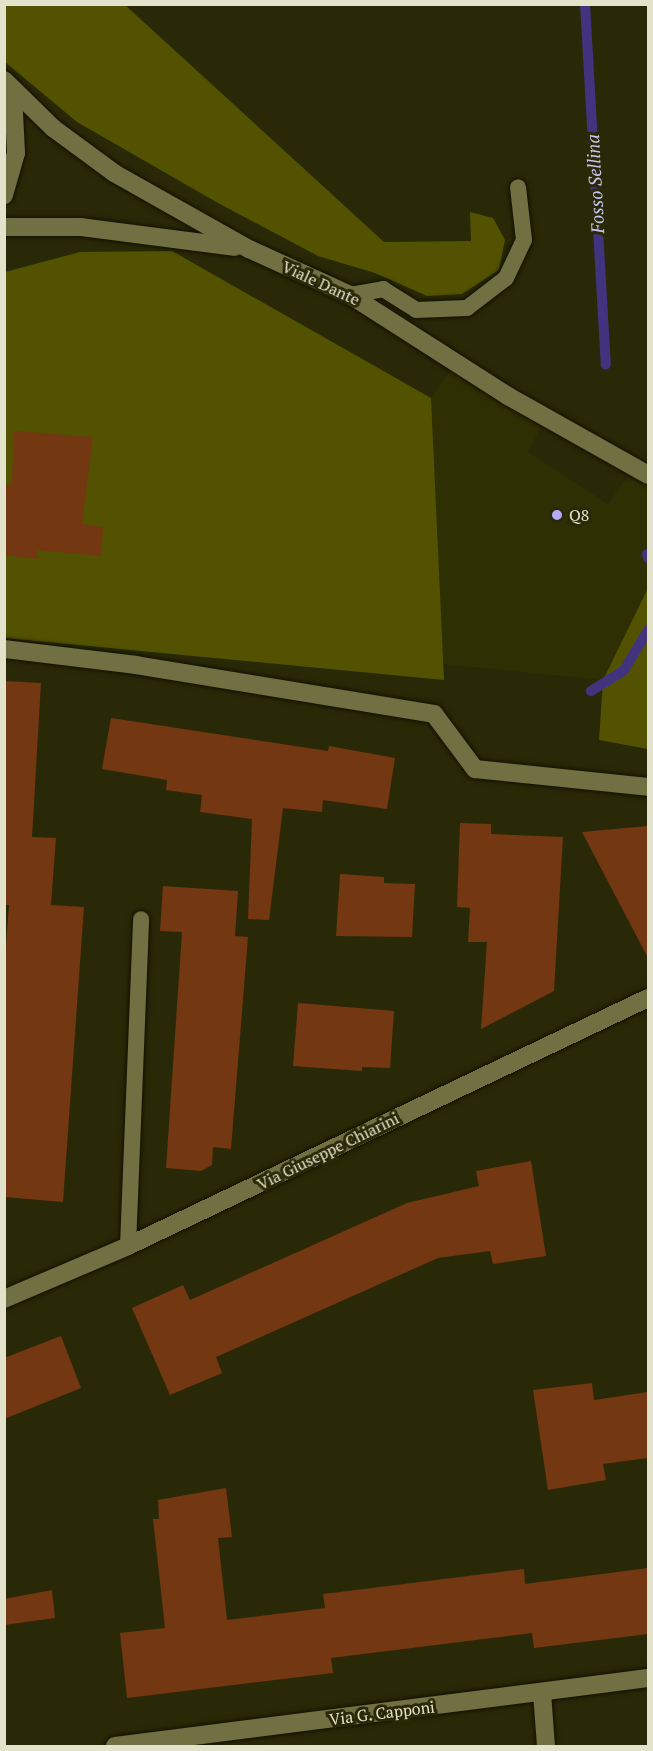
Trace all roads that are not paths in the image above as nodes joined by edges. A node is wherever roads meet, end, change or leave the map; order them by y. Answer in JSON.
{"nodes":[{"id":1,"x":4,"y":80,"type":"edge"},
{"id":2,"x":4,"y":88,"type":"edge"},
{"id":3,"x":518,"y":187,"type":"dead end"},
{"id":4,"x":4,"y":195,"type":"edge"},
{"id":5,"x":4,"y":227,"type":"edge"},
{"id":6,"x":249,"y":249,"type":"junction"},
{"id":7,"x":350,"y":295,"type":"junction"},
{"id":8,"x":647,"y":471,"type":"edge"},
{"id":9,"x":4,"y":649,"type":"edge"},
{"id":10,"x":648,"y":787,"type":"edge"},
{"id":11,"x":141,"y":919,"type":"dead end"},
{"id":12,"x":648,"y":998,"type":"edge"},
{"id":13,"x":128,"y":1246,"type":"junction"},
{"id":14,"x":4,"y":1299,"type":"edge"},
{"id":15,"x":648,"y":1678,"type":"edge"},
{"id":16,"x":542,"y":1693,"type":"junction"},
{"id":17,"x":116,"y":1746,"type":"edge"},
{"id":18,"x":546,"y":1746,"type":"edge"}],
"edges":[{"from":1,"to":6,"type":"street","name":"Viale Dante"},
{"from":2,"to":4,"type":"street"},
{"from":3,"to":7,"type":"lane"},
{"from":5,"to":6,"type":"street"},
{"from":6,"to":7,"type":"street","name":"Viale Dante"},
{"from":7,"to":8,"type":"street","name":"Viale Dante"},
{"from":9,"to":10,"type":"street"},
{"from":11,"to":13,"type":"lane"},
{"from":12,"to":13,"type":"street","name":"Via Giuseppe Chiarini"},
{"from":13,"to":14,"type":"street","name":"Via Giuseppe Chiarini"},
{"from":15,"to":16,"type":"street","name":"Via G. Capponi"},
{"from":16,"to":17,"type":"street","name":"Via G. Capponi"},
{"from":16,"to":18,"type":"street"}]}
